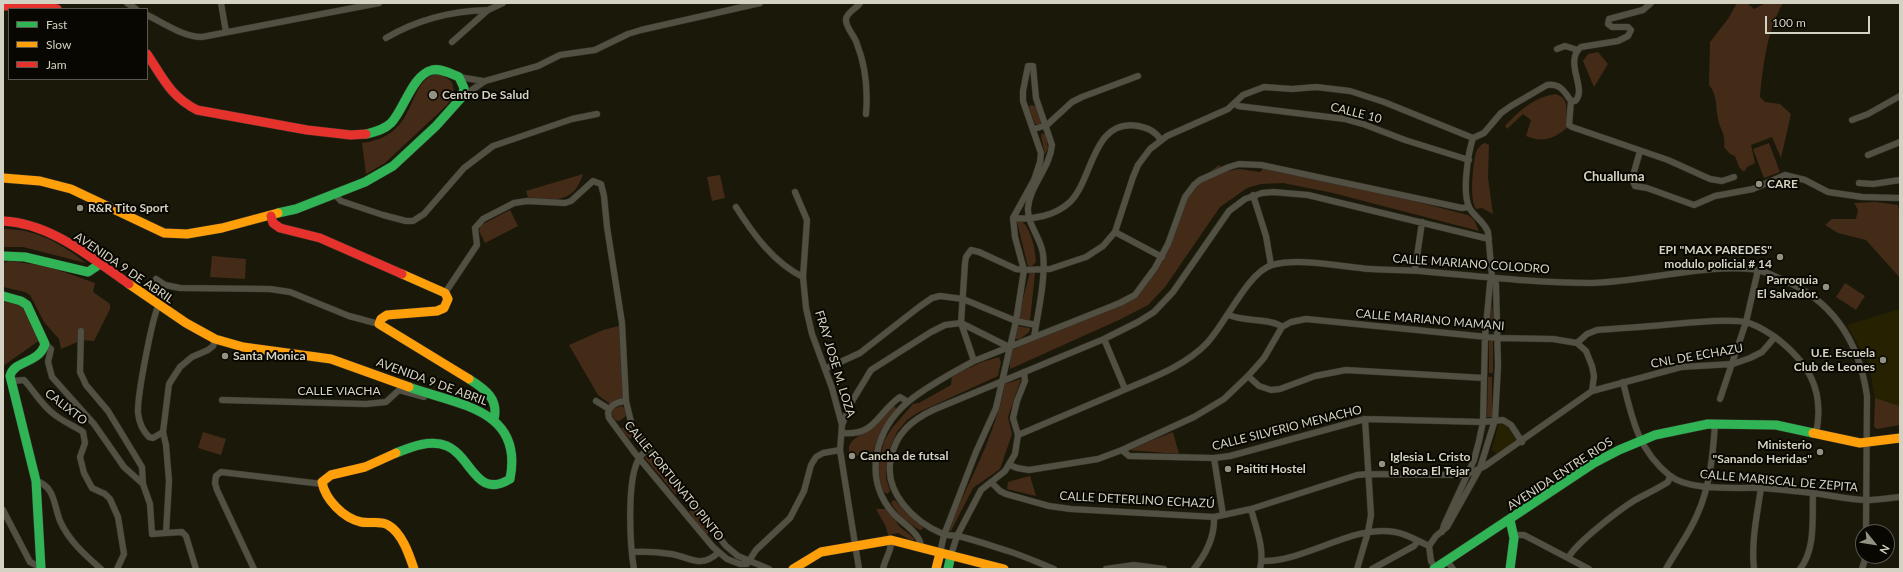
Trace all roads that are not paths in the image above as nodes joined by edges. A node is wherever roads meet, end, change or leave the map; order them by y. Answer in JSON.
{"nodes":[{"id":1,"x":221,"y":3,"type":"edge"},
{"id":2,"x":379,"y":3,"type":"edge"},
{"id":3,"x":503,"y":3,"type":"edge"},
{"id":4,"x":760,"y":3,"type":"edge"},
{"id":5,"x":860,"y":3,"type":"edge"},
{"id":6,"x":1651,"y":3,"type":"edge"},
{"id":7,"x":370,"y":4,"type":"edge"},
{"id":8,"x":3,"y":6,"type":"edge"},
{"id":9,"x":51,"y":8,"type":"edge"},
{"id":10,"x":488,"y":10,"type":"junction"},
{"id":11,"x":148,"y":15,"type":"edge"},
{"id":12,"x":226,"y":32,"type":"junction"},
{"id":13,"x":386,"y":38,"type":"dead end"},
{"id":14,"x":452,"y":42,"type":"dead end"},
{"id":15,"x":1557,"y":49,"type":"dead end"},
{"id":16,"x":1578,"y":50,"type":"junction"},
{"id":17,"x":148,"y":56,"type":"edge"},
{"id":18,"x":1138,"y":76,"type":"dead end"},
{"id":19,"x":459,"y":77,"type":"junction"},
{"id":20,"x":484,"y":81,"type":"junction"},
{"id":21,"x":1900,"y":96,"type":"edge"},
{"id":22,"x":462,"y":97,"type":"junction"},
{"id":23,"x":1571,"y":101,"type":"junction"},
{"id":24,"x":1235,"y":103,"type":"junction"},
{"id":25,"x":597,"y":114,"type":"dead end"},
{"id":26,"x":866,"y":114,"type":"dead end"},
{"id":27,"x":1852,"y":120,"type":"dead end"},
{"id":28,"x":1047,"y":125,"type":"junction"},
{"id":29,"x":1034,"y":129,"type":"junction"},
{"id":30,"x":1473,"y":138,"type":"junction"},
{"id":31,"x":1161,"y":140,"type":"junction"},
{"id":32,"x":1900,"y":142,"type":"edge"},
{"id":33,"x":1640,"y":151,"type":"junction"},
{"id":34,"x":1868,"y":155,"type":"dead end"},
{"id":35,"x":1469,"y":160,"type":"junction"},
{"id":36,"x":1734,"y":177,"type":"dead end"},
{"id":37,"x":3,"y":178,"type":"edge"},
{"id":38,"x":1900,"y":180,"type":"edge"},
{"id":39,"x":1859,"y":183,"type":"dead end"},
{"id":40,"x":795,"y":192,"type":"dead end"},
{"id":41,"x":334,"y":194,"type":"junction"},
{"id":42,"x":1252,"y":195,"type":"junction"},
{"id":43,"x":1900,"y":198,"type":"edge"},
{"id":44,"x":736,"y":207,"type":"dead end"},
{"id":45,"x":1469,"y":207,"type":"junction"},
{"id":46,"x":271,"y":216,"type":"junction"},
{"id":47,"x":1013,"y":218,"type":"junction"},
{"id":48,"x":1030,"y":219,"type":"junction"},
{"id":49,"x":3,"y":221,"type":"edge"},
{"id":50,"x":1422,"y":222,"type":"junction"},
{"id":51,"x":1115,"y":232,"type":"junction"},
{"id":52,"x":1489,"y":238,"type":"junction"},
{"id":53,"x":3,"y":256,"type":"edge"},
{"id":54,"x":1162,"y":257,"type":"junction"},
{"id":55,"x":100,"y":264,"type":"junction"},
{"id":56,"x":1271,"y":265,"type":"junction"},
{"id":57,"x":1024,"y":270,"type":"junction"},
{"id":58,"x":1043,"y":270,"type":"junction"},
{"id":59,"x":1415,"y":270,"type":"junction"},
{"id":60,"x":1758,"y":270,"type":"junction"},
{"id":61,"x":803,"y":277,"type":"junction"},
{"id":62,"x":1492,"y":277,"type":"junction"},
{"id":63,"x":156,"y":279,"type":"dead end"},
{"id":64,"x":445,"y":293,"type":"junction"},
{"id":65,"x":3,"y":296,"type":"edge"},
{"id":66,"x":963,"y":299,"type":"junction"},
{"id":67,"x":159,"y":304,"type":"junction"},
{"id":68,"x":1229,"y":315,"type":"junction"},
{"id":69,"x":1016,"y":321,"type":"junction"},
{"id":70,"x":1746,"y":322,"type":"junction"},
{"id":71,"x":961,"y":323,"type":"junction"},
{"id":72,"x":379,"y":324,"type":"junction"},
{"id":73,"x":1036,"y":325,"type":"junction"},
{"id":74,"x":1282,"y":327,"type":"junction"},
{"id":75,"x":81,"y":331,"type":"dead end"},
{"id":76,"x":1034,"y":337,"type":"junction"},
{"id":77,"x":1485,"y":337,"type":"junction"},
{"id":78,"x":1497,"y":338,"type":"junction"},
{"id":79,"x":1775,"y":338,"type":"junction"},
{"id":80,"x":216,"y":339,"type":"junction"},
{"id":81,"x":1104,"y":339,"type":"junction"},
{"id":82,"x":1577,"y":343,"type":"junction"},
{"id":83,"x":45,"y":344,"type":"junction"},
{"id":84,"x":1009,"y":347,"type":"junction"},
{"id":85,"x":974,"y":361,"type":"junction"},
{"id":86,"x":1733,"y":364,"type":"junction"},
{"id":87,"x":825,"y":369,"type":"junction"},
{"id":88,"x":1024,"y":372,"type":"junction"},
{"id":89,"x":1497,"y":375,"type":"junction"},
{"id":90,"x":1248,"y":376,"type":"junction"},
{"id":91,"x":1485,"y":376,"type":"junction"},
{"id":92,"x":1002,"y":380,"type":"junction"},
{"id":93,"x":12,"y":381,"type":"junction"},
{"id":94,"x":1623,"y":382,"type":"junction"},
{"id":95,"x":1125,"y":389,"type":"junction"},
{"id":96,"x":1592,"y":391,"type":"junction"},
{"id":97,"x":1720,"y":399,"type":"dead end"},
{"id":98,"x":222,"y":400,"type":"dead end"},
{"id":99,"x":449,"y":400,"type":"junction"},
{"id":100,"x":626,"y":401,"type":"junction"},
{"id":101,"x":596,"y":402,"type":"dead end"},
{"id":102,"x":908,"y":402,"type":"junction"},
{"id":103,"x":609,"y":409,"type":"junction"},
{"id":104,"x":494,"y":419,"type":"junction"},
{"id":105,"x":1365,"y":419,"type":"junction"},
{"id":106,"x":1496,"y":420,"type":"junction"},
{"id":107,"x":1483,"y":422,"type":"junction"},
{"id":108,"x":1714,"y":424,"type":"junction"},
{"id":109,"x":842,"y":425,"type":"junction"},
{"id":110,"x":163,"y":432,"type":"junction"},
{"id":111,"x":842,"y":433,"type":"junction"},
{"id":112,"x":1816,"y":434,"type":"junction"},
{"id":113,"x":1018,"y":435,"type":"junction"},
{"id":114,"x":1900,"y":438,"type":"edge"},
{"id":115,"x":1641,"y":441,"type":"junction"},
{"id":116,"x":1522,"y":442,"type":"junction"},
{"id":117,"x":1867,"y":443,"type":"junction"},
{"id":118,"x":649,"y":449,"type":"junction"},
{"id":119,"x":840,"y":450,"type":"junction"},
{"id":120,"x":1122,"y":450,"type":"junction"},
{"id":121,"x":639,"y":458,"type":"junction"},
{"id":122,"x":1214,"y":458,"type":"junction"},
{"id":123,"x":1010,"y":465,"type":"junction"},
{"id":124,"x":1480,"y":468,"type":"junction"},
{"id":125,"x":1368,"y":474,"type":"junction"},
{"id":126,"x":1466,"y":475,"type":"junction"},
{"id":127,"x":1670,"y":476,"type":"junction"},
{"id":128,"x":36,"y":481,"type":"junction"},
{"id":129,"x":991,"y":482,"type":"junction"},
{"id":130,"x":143,"y":484,"type":"junction"},
{"id":131,"x":322,"y":484,"type":"junction"},
{"id":132,"x":1706,"y":487,"type":"junction"},
{"id":133,"x":1760,"y":488,"type":"junction"},
{"id":134,"x":1813,"y":493,"type":"junction"},
{"id":135,"x":896,"y":494,"type":"junction"},
{"id":136,"x":1900,"y":497,"type":"edge"},
{"id":137,"x":1866,"y":500,"type":"junction"},
{"id":138,"x":692,"y":501,"type":"junction"},
{"id":139,"x":884,"y":501,"type":"junction"},
{"id":140,"x":1251,"y":509,"type":"junction"},
{"id":141,"x":3,"y":510,"type":"edge"},
{"id":142,"x":682,"y":510,"type":"junction"},
{"id":143,"x":1222,"y":515,"type":"junction"},
{"id":144,"x":1214,"y":517,"type":"junction"},
{"id":145,"x":1510,"y":520,"type":"junction"},
{"id":146,"x":1866,"y":524,"type":"edge"},
{"id":147,"x":1368,"y":532,"type":"junction"},
{"id":148,"x":1442,"y":532,"type":"junction"},
{"id":149,"x":166,"y":533,"type":"junction"},
{"id":150,"x":717,"y":535,"type":"junction"},
{"id":151,"x":944,"y":535,"type":"junction"},
{"id":152,"x":1515,"y":535,"type":"junction"},
{"id":153,"x":957,"y":536,"type":"junction"},
{"id":154,"x":891,"y":540,"type":"junction"},
{"id":155,"x":1418,"y":541,"type":"junction"},
{"id":156,"x":708,"y":542,"type":"junction"},
{"id":157,"x":855,"y":545,"type":"junction"},
{"id":158,"x":1429,"y":546,"type":"junction"},
{"id":159,"x":921,"y":549,"type":"junction"},
{"id":160,"x":633,"y":552,"type":"junction"},
{"id":161,"x":718,"y":553,"type":"junction"},
{"id":162,"x":940,"y":553,"type":"junction"},
{"id":163,"x":950,"y":555,"type":"junction"},
{"id":164,"x":1568,"y":558,"type":"junction"},
{"id":165,"x":1262,"y":561,"type":"junction"},
{"id":166,"x":1447,"y":561,"type":"junction"},
{"id":167,"x":749,"y":562,"type":"junction"},
{"id":168,"x":41,"y":567,"type":"edge"},
{"id":169,"x":101,"y":569,"type":"edge"},
{"id":170,"x":118,"y":569,"type":"edge"},
{"id":171,"x":196,"y":569,"type":"edge"},
{"id":172,"x":254,"y":569,"type":"edge"},
{"id":173,"x":414,"y":569,"type":"edge"},
{"id":174,"x":634,"y":569,"type":"edge"},
{"id":175,"x":769,"y":569,"type":"edge"},
{"id":176,"x":793,"y":569,"type":"edge"},
{"id":177,"x":859,"y":569,"type":"edge"},
{"id":178,"x":883,"y":569,"type":"edge"},
{"id":179,"x":936,"y":569,"type":"edge"},
{"id":180,"x":948,"y":569,"type":"edge"},
{"id":181,"x":1004,"y":569,"type":"edge"},
{"id":182,"x":1054,"y":569,"type":"edge"},
{"id":183,"x":1106,"y":569,"type":"edge"},
{"id":184,"x":1164,"y":569,"type":"edge"},
{"id":185,"x":1194,"y":569,"type":"edge"},
{"id":186,"x":1260,"y":569,"type":"edge"},
{"id":187,"x":1357,"y":569,"type":"edge"},
{"id":188,"x":1372,"y":569,"type":"edge"},
{"id":189,"x":1435,"y":569,"type":"edge"},
{"id":190,"x":1453,"y":569,"type":"edge"},
{"id":191,"x":1510,"y":569,"type":"edge"},
{"id":192,"x":1589,"y":569,"type":"edge"},
{"id":193,"x":1666,"y":569,"type":"edge"},
{"id":194,"x":1754,"y":569,"type":"edge"},
{"id":195,"x":1800,"y":569,"type":"edge"}],
"edges":[{"from":1,"to":12,"type":"street"},
{"from":2,"to":7,"type":"street"},
{"from":3,"to":10,"type":"street"},
{"from":4,"to":20,"type":"street"},
{"from":5,"to":26,"type":"street"},
{"from":6,"to":16,"type":"street"},
{"from":7,"to":12,"type":"street"},
{"from":8,"to":9,"type":"main road"},
{"from":10,"to":13,"type":"street"},
{"from":10,"to":14,"type":"street"},
{"from":11,"to":12,"type":"street"},
{"from":15,"to":16,"type":"street"},
{"from":16,"to":23,"type":"street"},
{"from":17,"to":19,"type":"main road"},
{"from":18,"to":28,"type":"street"},
{"from":19,"to":20,"type":"street"},
{"from":19,"to":22,"type":"main road"},
{"from":20,"to":22,"type":"street"},
{"from":21,"to":27,"type":"street"},
{"from":22,"to":41,"type":"main road"},
{"from":23,"to":30,"type":"street"},
{"from":23,"to":33,"type":"street"},
{"from":24,"to":30,"type":"street"},
{"from":24,"to":31,"type":"street"},
{"from":24,"to":35,"type":"street","name":"CALLE 10"},
{"from":25,"to":41,"type":"street"},
{"from":28,"to":29,"type":"street"},
{"from":28,"to":29,"type":"street"},
{"from":28,"to":48,"type":"street"},
{"from":29,"to":47,"type":"street"},
{"from":30,"to":35,"type":"street"},
{"from":31,"to":48,"type":"street"},
{"from":31,"to":51,"type":"street"},
{"from":32,"to":34,"type":"street"},
{"from":33,"to":36,"type":"street"},
{"from":33,"to":43,"type":"street"},
{"from":35,"to":45,"type":"street"},
{"from":37,"to":46,"type":"main road"},
{"from":38,"to":39,"type":"street"},
{"from":40,"to":61,"type":"street","name":"FRAY JOSE M. LOZA"},
{"from":41,"to":46,"type":"main road"},
{"from":42,"to":50,"type":"street"},
{"from":42,"to":56,"type":"street"},
{"from":42,"to":81,"type":"street"},
{"from":44,"to":61,"type":"street"},
{"from":45,"to":52,"type":"street"},
{"from":45,"to":54,"type":"street"},
{"from":46,"to":64,"type":"main road"},
{"from":47,"to":48,"type":"street"},
{"from":47,"to":57,"type":"street"},
{"from":48,"to":58,"type":"street"},
{"from":49,"to":55,"type":"main road","name":"AVENIDA 9 DE ABRIL"},
{"from":50,"to":52,"type":"street"},
{"from":50,"to":59,"type":"street"},
{"from":51,"to":54,"type":"street"},
{"from":51,"to":58,"type":"street"},
{"from":52,"to":62,"type":"street"},
{"from":53,"to":55,"type":"main road"},
{"from":54,"to":76,"type":"street"},
{"from":55,"to":67,"type":"main road","name":"AVENIDA 9 DE ABRIL"},
{"from":56,"to":59,"type":"street","name":"CALLE MARIANO COLODRO"},
{"from":56,"to":68,"type":"street"},
{"from":57,"to":58,"type":"street"},
{"from":57,"to":66,"type":"street"},
{"from":57,"to":69,"type":"street"},
{"from":58,"to":73,"type":"street"},
{"from":59,"to":62,"type":"street","name":"CALLE MARIANO COLODRO"},
{"from":60,"to":62,"type":"street","name":"CALLE MARIANO COLODRO"},
{"from":60,"to":70,"type":"street"},
{"from":60,"to":117,"type":"street","name":"CALLE MARIANO COLODRO"},
{"from":61,"to":87,"type":"street","name":"FRAY JOSE M. LOZA"},
{"from":62,"to":77,"type":"street"},
{"from":62,"to":78,"type":"street"},
{"from":63,"to":72,"type":"street"},
{"from":64,"to":72,"type":"main road"},
{"from":64,"to":100,"type":"street","name":"CALLE FORTUNATO PINTO"},
{"from":65,"to":83,"type":"main road"},
{"from":66,"to":69,"type":"street"},
{"from":66,"to":71,"type":"street"},
{"from":66,"to":87,"type":"street"},
{"from":67,"to":80,"type":"main road","name":"AVENIDA 9 DE ABRIL"},
{"from":67,"to":110,"type":"street"},
{"from":68,"to":74,"type":"street"},
{"from":68,"to":95,"type":"street"},
{"from":69,"to":73,"type":"street"},
{"from":69,"to":84,"type":"street"},
{"from":70,"to":79,"type":"street"},
{"from":70,"to":82,"type":"street"},
{"from":70,"to":86,"type":"street"},
{"from":71,"to":84,"type":"street"},
{"from":71,"to":85,"type":"street"},
{"from":71,"to":109,"type":"street"},
{"from":72,"to":104,"type":"main road"},
{"from":73,"to":76,"type":"street"},
{"from":74,"to":77,"type":"street","name":"CALLE MARIANO MAMANI"},
{"from":74,"to":90,"type":"street"},
{"from":75,"to":130,"type":"street"},
{"from":76,"to":84,"type":"street"},
{"from":77,"to":78,"type":"street","name":"CALLE MARIANO MAMANI"},
{"from":77,"to":91,"type":"street"},
{"from":78,"to":82,"type":"street","name":"CALLE MARIANO MAMANI"},
{"from":78,"to":89,"type":"street"},
{"from":79,"to":86,"type":"street","name":"CNL DE ECHAZU"},
{"from":79,"to":112,"type":"street"},
{"from":80,"to":99,"type":"main road","name":"AVENIDA 9 DE ABRIL"},
{"from":80,"to":110,"type":"street"},
{"from":81,"to":88,"type":"street"},
{"from":81,"to":95,"type":"street"},
{"from":82,"to":96,"type":"street"},
{"from":83,"to":93,"type":"main road"},
{"from":83,"to":130,"type":"street"},
{"from":84,"to":85,"type":"street"},
{"from":84,"to":92,"type":"street"},
{"from":85,"to":102,"type":"street"},
{"from":86,"to":94,"type":"street","name":"CNL DE ECHAZU"},
{"from":86,"to":97,"type":"street"},
{"from":87,"to":109,"type":"street","name":"FRAY JOSE M. LOZA"},
{"from":88,"to":92,"type":"street"},
{"from":88,"to":113,"type":"street"},
{"from":89,"to":91,"type":"street"},
{"from":89,"to":106,"type":"street"},
{"from":90,"to":91,"type":"street"},
{"from":90,"to":120,"type":"street"},
{"from":91,"to":107,"type":"street"},
{"from":92,"to":135,"type":"street"},
{"from":92,"to":151,"type":"street"},
{"from":93,"to":128,"type":"main road"},
{"from":93,"to":170,"type":"street","name":"CALIXTO"},
{"from":94,"to":96,"type":"street","name":"CNL DE ECHAZU"},
{"from":94,"to":115,"type":"street","name":"CALLE MARISCAL DE ZEPITA"},
{"from":95,"to":113,"type":"street"},
{"from":96,"to":116,"type":"street","name":"CALLE DETERLINO ECHAZÚ"},
{"from":98,"to":99,"type":"street","name":"CALLE VIACHA"},
{"from":99,"to":104,"type":"main road","name":"AVENIDA 9 DE ABRIL"},
{"from":100,"to":103,"type":"street"},
{"from":100,"to":118,"type":"street","name":"CALLE FORTUNATO PINTO"},
{"from":101,"to":103,"type":"street"},
{"from":102,"to":111,"type":"street"},
{"from":102,"to":139,"type":"street"},
{"from":103,"to":121,"type":"street","name":"CALLE FORTUNATO PINTO"},
{"from":104,"to":131,"type":"main road","name":"AVENIDA 9 DE ABRIL"},
{"from":105,"to":107,"type":"street","name":"CALLE SILVERIO MENACHO"},
{"from":105,"to":122,"type":"street","name":"CALLE SILVERIO MENACHO"},
{"from":105,"to":125,"type":"street"},
{"from":106,"to":107,"type":"street","name":"CALLE SILVERIO MENACHO"},
{"from":106,"to":116,"type":"street"},
{"from":106,"to":124,"type":"street"},
{"from":107,"to":126,"type":"street"},
{"from":108,"to":112,"type":"main road","name":"AVENIDA ENTRE RIOS"},
{"from":108,"to":115,"type":"main road","name":"AVENIDA ENTRE RIOS"},
{"from":108,"to":132,"type":"street"},
{"from":109,"to":111,"type":"street","name":"FRAY JOSE M. LOZA"},
{"from":110,"to":149,"type":"street"},
{"from":111,"to":119,"type":"street","name":"FRAY JOSE M. LOZA"},
{"from":112,"to":117,"type":"main road","name":"AVENIDA ENTRE RIOS"},
{"from":113,"to":123,"type":"street"},
{"from":114,"to":117,"type":"main road","name":"AVENIDA ENTRE RIOS"},
{"from":115,"to":127,"type":"street","name":"CALLE MARISCAL DE ZEPITA"},
{"from":115,"to":145,"type":"main road","name":"AVENIDA ENTRE RIOS"},
{"from":116,"to":124,"type":"street","name":"CALLE DETERLINO ECHAZÚ"},
{"from":117,"to":137,"type":"street","name":"CALLE MARIANO COLODRO"},
{"from":118,"to":121,"type":"street"},
{"from":118,"to":138,"type":"street","name":"CALLE FORTUNATO PINTO"},
{"from":119,"to":157,"type":"street","name":"FRAY JOSE M. LOZA"},
{"from":119,"to":167,"type":"street"},
{"from":120,"to":122,"type":"street","name":"CALLE SILVERIO MENACHO"},
{"from":120,"to":123,"type":"street"},
{"from":121,"to":142,"type":"street","name":"CALLE FORTUNATO PINTO"},
{"from":121,"to":160,"type":"street"},
{"from":122,"to":143,"type":"street"},
{"from":123,"to":129,"type":"street"},
{"from":124,"to":126,"type":"street","name":"CALLE DETERLINO ECHAZÚ"},
{"from":124,"to":148,"type":"street"},
{"from":125,"to":126,"type":"street","name":"CALLE DETERLINO ECHAZÚ"},
{"from":125,"to":140,"type":"street","name":"CALLE DETERLINO ECHAZÚ"},
{"from":125,"to":147,"type":"street"},
{"from":126,"to":148,"type":"street"},
{"from":127,"to":132,"type":"street","name":"CALLE MARISCAL DE ZEPITA"},
{"from":127,"to":164,"type":"street"},
{"from":128,"to":168,"type":"main road"},
{"from":128,"to":169,"type":"street"},
{"from":129,"to":144,"type":"street","name":"CALLE DETERLINO ECHAZÚ"},
{"from":129,"to":153,"type":"street"},
{"from":130,"to":149,"type":"street"},
{"from":131,"to":172,"type":"street"},
{"from":131,"to":173,"type":"main road"},
{"from":132,"to":133,"type":"street","name":"CALLE MARISCAL DE ZEPITA"},
{"from":132,"to":193,"type":"street"},
{"from":133,"to":134,"type":"street","name":"CALLE MARISCAL DE ZEPITA"},
{"from":133,"to":194,"type":"street"},
{"from":134,"to":137,"type":"street","name":"CALLE MARISCAL DE ZEPITA"},
{"from":134,"to":195,"type":"street"},
{"from":135,"to":139,"type":"street"},
{"from":135,"to":151,"type":"street"},
{"from":136,"to":137,"type":"street","name":"CALLE MARISCAL DE ZEPITA"},
{"from":137,"to":146,"type":"street","name":"CALLE MARIANO COLODRO"},
{"from":138,"to":142,"type":"street"},
{"from":138,"to":150,"type":"street","name":"CALLE FORTUNATO PINTO"},
{"from":139,"to":159,"type":"street"},
{"from":140,"to":143,"type":"street","name":"CALLE DETERLINO ECHAZÚ"},
{"from":140,"to":165,"type":"street"},
{"from":141,"to":168,"type":"street"},
{"from":142,"to":156,"type":"street","name":"CALLE FORTUNATO PINTO"},
{"from":143,"to":144,"type":"street","name":"CALLE DETERLINO ECHAZÚ"},
{"from":144,"to":185,"type":"street"},
{"from":145,"to":152,"type":"main road"},
{"from":145,"to":166,"type":"main road","name":"AVENIDA ENTRE RIOS"},
{"from":147,"to":155,"type":"street"},
{"from":147,"to":165,"type":"street"},
{"from":147,"to":187,"type":"street"},
{"from":148,"to":158,"type":"street"},
{"from":149,"to":171,"type":"street"},
{"from":150,"to":156,"type":"street"},
{"from":150,"to":167,"type":"street","name":"CALLE FORTUNATO PINTO"},
{"from":151,"to":153,"type":"street"},
{"from":151,"to":162,"type":"street"},
{"from":152,"to":164,"type":"street"},
{"from":152,"to":191,"type":"main road"},
{"from":153,"to":163,"type":"street"},
{"from":153,"to":182,"type":"street"},
{"from":154,"to":157,"type":"main road"},
{"from":154,"to":159,"type":"main road"},
{"from":154,"to":178,"type":"street"},
{"from":155,"to":158,"type":"street"},
{"from":155,"to":188,"type":"street"},
{"from":156,"to":161,"type":"street","name":"CALLE FORTUNATO PINTO"},
{"from":157,"to":176,"type":"main road"},
{"from":157,"to":177,"type":"street","name":"FRAY JOSE M. LOZA"},
{"from":158,"to":189,"type":"street"},
{"from":159,"to":162,"type":"main road"},
{"from":160,"to":161,"type":"street"},
{"from":160,"to":174,"type":"street"},
{"from":161,"to":167,"type":"street","name":"CALLE FORTUNATO PINTO"},
{"from":162,"to":163,"type":"main road"},
{"from":162,"to":179,"type":"main road"},
{"from":163,"to":180,"type":"main road"},
{"from":163,"to":181,"type":"main road"},
{"from":164,"to":192,"type":"street"},
{"from":165,"to":186,"type":"street"},
{"from":166,"to":189,"type":"main road","name":"AVENIDA ENTRE RIOS"},
{"from":166,"to":190,"type":"street"},
{"from":167,"to":175,"type":"street","name":"CALLE FORTUNATO PINTO"},
{"from":183,"to":184,"type":"street"}]}
